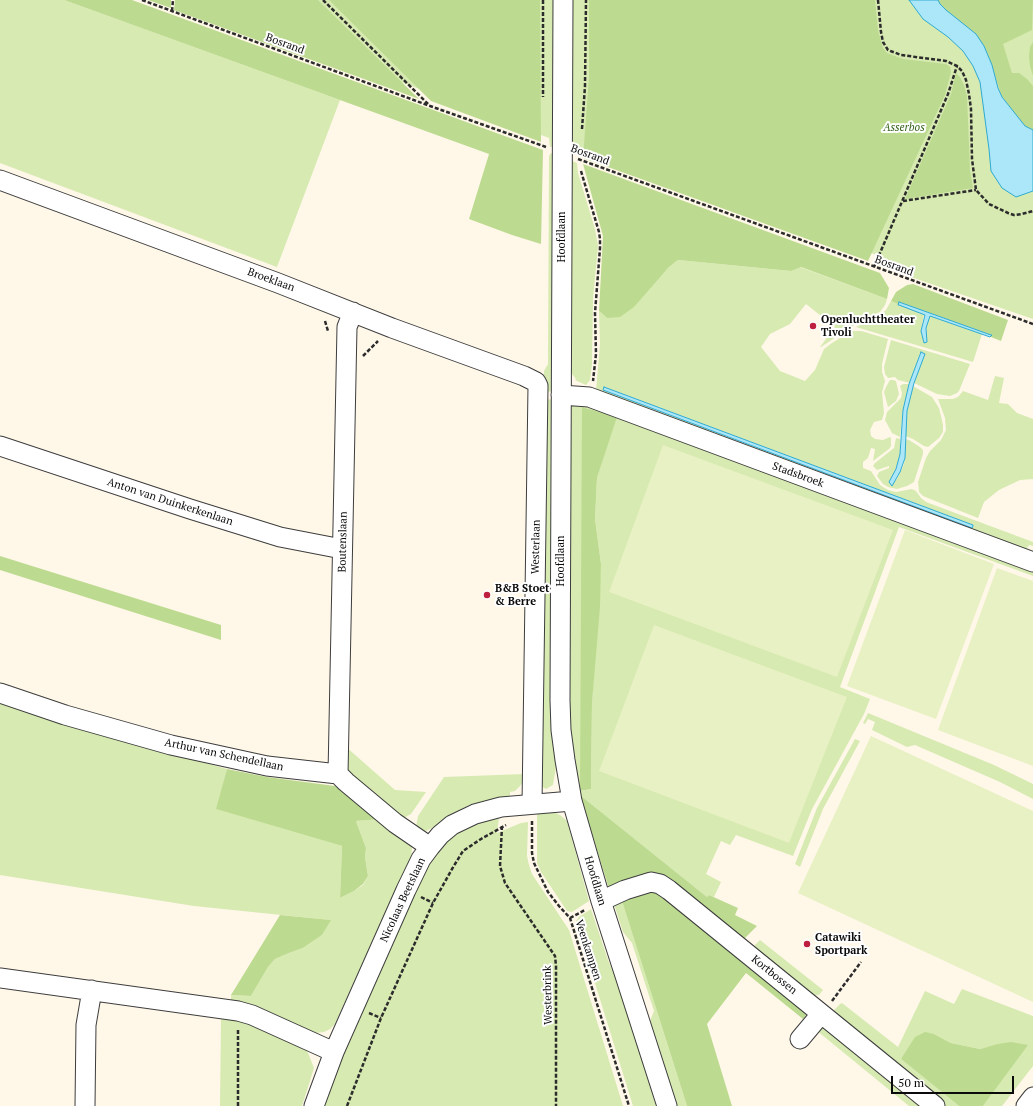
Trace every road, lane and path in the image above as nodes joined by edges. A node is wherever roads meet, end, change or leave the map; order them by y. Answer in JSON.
{"nodes":[{"id":1,"x":142,"y":0,"type":"edge"},
{"id":2,"x":173,"y":0,"type":"edge"},
{"id":3,"x":323,"y":0,"type":"edge"},
{"id":4,"x":564,"y":0,"type":"edge"},
{"id":5,"x":586,"y":0,"type":"edge"},
{"id":6,"x":878,"y":0,"type":"edge"},
{"id":7,"x":172,"y":11,"type":"junction"},
{"id":8,"x":957,"y":66,"type":"junction"},
{"id":9,"x":430,"y":106,"type":"junction"},
{"id":10,"x":581,"y":132,"type":"dead end"},
{"id":11,"x":574,"y":155,"type":"junction"},
{"id":12,"x":0,"y":180,"type":"edge"},
{"id":13,"x":976,"y":190,"type":"junction"},
{"id":14,"x":903,"y":201,"type":"junction"},
{"id":15,"x":1033,"y":211,"type":"edge"},
{"id":16,"x":874,"y":267,"type":"junction"},
{"id":17,"x":353,"y":312,"type":"junction"},
{"id":18,"x":1033,"y":324,"type":"edge"},
{"id":19,"x":392,"y":328,"type":"junction"},
{"id":20,"x":346,"y":374,"type":"junction"},
{"id":21,"x":538,"y":386,"type":"joint"},
{"id":22,"x":561,"y":395,"type":"junction"},
{"id":23,"x":589,"y":397,"type":"junction"},
{"id":24,"x":0,"y":446,"type":"edge"},
{"id":25,"x":342,"y":549,"type":"junction"},
{"id":26,"x":1033,"y":562,"type":"edge"},
{"id":27,"x":0,"y":693,"type":"edge"},
{"id":28,"x":338,"y":774,"type":"junction"},
{"id":29,"x":572,"y":802,"type":"junction"},
{"id":30,"x":532,"y":804,"type":"junction"},
{"id":31,"x":430,"y":847,"type":"junction"},
{"id":32,"x":601,"y":901,"type":"junction"},
{"id":33,"x":861,"y":962,"type":"dead end"},
{"id":34,"x":0,"y":978,"type":"edge"},
{"id":35,"x":92,"y":990,"type":"junction"},
{"id":36,"x":238,"y":1011,"type":"junction"},
{"id":37,"x":822,"y":1014,"type":"junction"},
{"id":38,"x":800,"y":1039,"type":"dead end"},
{"id":39,"x":334,"y":1052,"type":"junction"},
{"id":40,"x":1033,"y":1097,"type":"edge"},
{"id":41,"x":85,"y":1106,"type":"edge"},
{"id":42,"x":238,"y":1106,"type":"edge"},
{"id":43,"x":314,"y":1106,"type":"edge"},
{"id":44,"x":347,"y":1106,"type":"edge"},
{"id":45,"x":556,"y":1106,"type":"edge"},
{"id":46,"x":629,"y":1106,"type":"edge"},
{"id":47,"x":667,"y":1106,"type":"edge"},
{"id":48,"x":935,"y":1106,"type":"edge"},
{"id":49,"x":1026,"y":1106,"type":"edge"}],
"edges":[{"from":1,"to":7,"type":"path","name":"Bosrand"},
{"from":2,"to":7,"type":"path"},
{"from":3,"to":9,"type":"path"},
{"from":4,"to":11,"type":"street","name":"Hoofdlaan"},
{"from":5,"to":10,"type":"path"},
{"from":6,"to":8,"type":"path"},
{"from":7,"to":9,"type":"path","name":"Bosrand"},
{"from":8,"to":13,"type":"path"},
{"from":8,"to":14,"type":"path"},
{"from":9,"to":11,"type":"path","name":"Bosrand"},
{"from":11,"to":16,"type":"path","name":"Bosrand"},
{"from":11,"to":22,"type":"street","name":"Hoofdlaan"},
{"from":11,"to":23,"type":"path"},
{"from":12,"to":17,"type":"street","name":"Broeklaan"},
{"from":13,"to":14,"type":"path"},
{"from":13,"to":15,"type":"path"},
{"from":14,"to":16,"type":"path"},
{"from":16,"to":18,"type":"path","name":"Bosrand"},
{"from":17,"to":19,"type":"street","name":"Broeklaan"},
{"from":17,"to":20,"type":"street","name":"Boutenslaan"},
{"from":19,"to":20,"type":"path"},
{"from":19,"to":21,"type":"street","name":"Broeklaan"},
{"from":20,"to":25,"type":"street","name":"Boutenslaan"},
{"from":21,"to":30,"type":"street","name":"Westerlaan"},
{"from":22,"to":23,"type":"street","name":"Stadsbroek"},
{"from":22,"to":29,"type":"street","name":"Hoofdlaan"},
{"from":23,"to":26,"type":"street","name":"Stadsbroek"},
{"from":24,"to":25,"type":"street","name":"Anton van Duinkerkenlaan"},
{"from":25,"to":28,"type":"street","name":"Boutenslaan"},
{"from":27,"to":28,"type":"street","name":"Arthur van Schendellaan"},
{"from":28,"to":31,"type":"street"},
{"from":29,"to":30,"type":"street","name":"Nicolaas Beetslaan"},
{"from":29,"to":32,"type":"street","name":"Hoofdlaan"},
{"from":30,"to":31,"type":"street","name":"Nicolaas Beetslaan"},
{"from":30,"to":46,"type":"path","name":"Veenkampen"},
{"from":31,"to":39,"type":"street","name":"Nicolaas Beetslaan"},
{"from":32,"to":37,"type":"street","name":"Kortbossen"},
{"from":32,"to":47,"type":"street","name":"Hoofdlaan"},
{"from":33,"to":37,"type":"path"},
{"from":34,"to":35,"type":"street"},
{"from":35,"to":36,"type":"street"},
{"from":35,"to":41,"type":"street"},
{"from":36,"to":39,"type":"street"},
{"from":36,"to":42,"type":"path"},
{"from":37,"to":38,"type":"street"},
{"from":37,"to":48,"type":"street","name":"Kortbossen"},
{"from":39,"to":43,"type":"street","name":"Nicolaas Beetslaan"},
{"from":40,"to":49,"type":"street"},
{"from":44,"to":45,"type":"path","name":"Westerbrink"}]}
